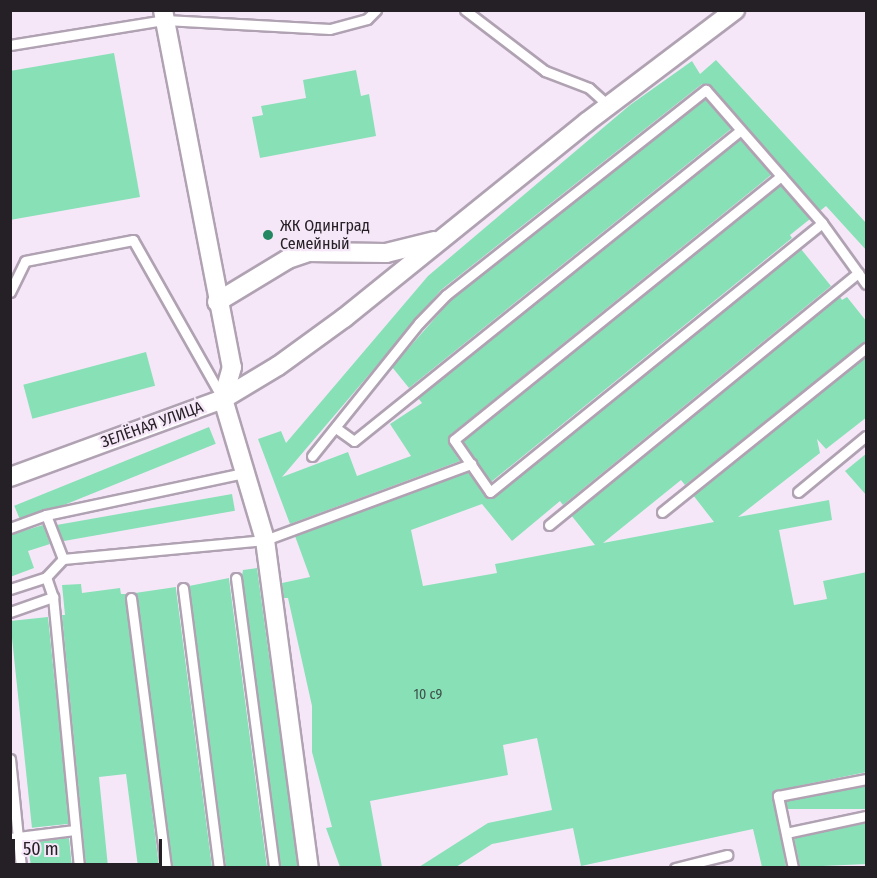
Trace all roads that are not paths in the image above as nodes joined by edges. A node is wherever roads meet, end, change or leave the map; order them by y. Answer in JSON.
{"nodes":[{"id":1,"x":376,"y":10,"type":"edge"},
{"id":2,"x":465,"y":10,"type":"edge"},
{"id":3,"x":735,"y":10,"type":"edge"},
{"id":4,"x":164,"y":15,"type":"edge"},
{"id":5,"x":10,"y":45,"type":"edge"},
{"id":6,"x":608,"y":105,"type":"junction"},
{"id":7,"x":741,"y":130,"type":"junction"},
{"id":8,"x":781,"y":176,"type":"junction"},
{"id":9,"x":822,"y":224,"type":"junction"},
{"id":10,"x":447,"y":236,"type":"junction"},
{"id":11,"x":858,"y":273,"type":"junction"},
{"id":12,"x":867,"y":284,"type":"edge"},
{"id":13,"x":10,"y":292,"type":"edge"},
{"id":14,"x":217,"y":302,"type":"junction"},
{"id":15,"x":867,"y":348,"type":"edge"},
{"id":16,"x":223,"y":399,"type":"junction"},
{"id":17,"x":336,"y":428,"type":"junction"},
{"id":18,"x":867,"y":436,"type":"edge"},
{"id":19,"x":312,"y":456,"type":"dead end"},
{"id":20,"x":471,"y":464,"type":"junction"},
{"id":21,"x":244,"y":473,"type":"junction"},
{"id":22,"x":10,"y":477,"type":"edge"},
{"id":23,"x":798,"y":492,"type":"dead end"},
{"id":24,"x":662,"y":512,"type":"dead end"},
{"id":25,"x":46,"y":515,"type":"junction"},
{"id":26,"x":549,"y":525,"type":"dead end"},
{"id":27,"x":10,"y":528,"type":"edge"},
{"id":28,"x":265,"y":540,"type":"junction"},
{"id":29,"x":63,"y":560,"type":"junction"},
{"id":30,"x":46,"y":577,"type":"junction"},
{"id":31,"x":236,"y":578,"type":"dead end"},
{"id":32,"x":183,"y":588,"type":"dead end"},
{"id":33,"x":10,"y":589,"type":"edge"},
{"id":34,"x":53,"y":597,"type":"junction"},
{"id":35,"x":131,"y":598,"type":"dead end"},
{"id":36,"x":10,"y":612,"type":"edge"},
{"id":37,"x":10,"y":759,"type":"edge"},
{"id":38,"x":867,"y":779,"type":"edge"},
{"id":39,"x":867,"y":816,"type":"edge"},
{"id":40,"x":75,"y":830,"type":"junction"},
{"id":41,"x":786,"y":833,"type":"junction"},
{"id":42,"x":14,"y":838,"type":"edge"},
{"id":43,"x":727,"y":855,"type":"dead end"},
{"id":44,"x":21,"y":867,"type":"edge"},
{"id":45,"x":79,"y":867,"type":"edge"},
{"id":46,"x":165,"y":867,"type":"edge"},
{"id":47,"x":219,"y":867,"type":"edge"},
{"id":48,"x":274,"y":867,"type":"edge"},
{"id":49,"x":309,"y":867,"type":"edge"},
{"id":50,"x":675,"y":867,"type":"edge"},
{"id":51,"x":793,"y":867,"type":"edge"}],
"edges":[{"from":1,"to":4,"type":"lane"},
{"from":2,"to":6,"type":"lane"},
{"from":3,"to":6,"type":"street"},
{"from":4,"to":5,"type":"lane"},
{"from":4,"to":14,"type":"street"},
{"from":6,"to":10,"type":"street"},
{"from":7,"to":8,"type":"lane"},
{"from":7,"to":17,"type":"lane"},
{"from":7,"to":17,"type":"lane"},
{"from":8,"to":9,"type":"lane"},
{"from":8,"to":20,"type":"lane"},
{"from":9,"to":11,"type":"lane"},
{"from":9,"to":20,"type":"lane"},
{"from":10,"to":14,"type":"street"},
{"from":10,"to":16,"type":"street"},
{"from":11,"to":12,"type":"lane"},
{"from":11,"to":26,"type":"lane"},
{"from":13,"to":16,"type":"lane"},
{"from":14,"to":16,"type":"street"},
{"from":15,"to":24,"type":"lane"},
{"from":16,"to":21,"type":"street","name":"ЗЕЛЁНАЯ УЛИЦА"},
{"from":16,"to":22,"type":"street","name":"ЗЕЛЁНАЯ УЛИЦА"},
{"from":17,"to":19,"type":"lane"},
{"from":18,"to":23,"type":"lane"},
{"from":20,"to":28,"type":"lane"},
{"from":21,"to":25,"type":"lane"},
{"from":21,"to":28,"type":"street","name":"ЗЕЛЁНАЯ УЛИЦА"},
{"from":25,"to":27,"type":"lane"},
{"from":25,"to":29,"type":"lane"},
{"from":28,"to":29,"type":"lane"},
{"from":28,"to":49,"type":"street","name":"ЗЕЛЁНАЯ УЛИЦА"},
{"from":29,"to":30,"type":"lane"},
{"from":30,"to":33,"type":"lane"},
{"from":30,"to":34,"type":"lane"},
{"from":31,"to":48,"type":"lane"},
{"from":32,"to":47,"type":"lane"},
{"from":34,"to":36,"type":"lane"},
{"from":34,"to":40,"type":"lane"},
{"from":35,"to":46,"type":"lane"},
{"from":37,"to":42,"type":"lane"},
{"from":38,"to":41,"type":"lane"},
{"from":39,"to":41,"type":"lane"},
{"from":40,"to":42,"type":"lane"},
{"from":40,"to":45,"type":"lane"},
{"from":41,"to":51,"type":"lane"},
{"from":42,"to":44,"type":"lane"},
{"from":43,"to":50,"type":"lane"}]}
